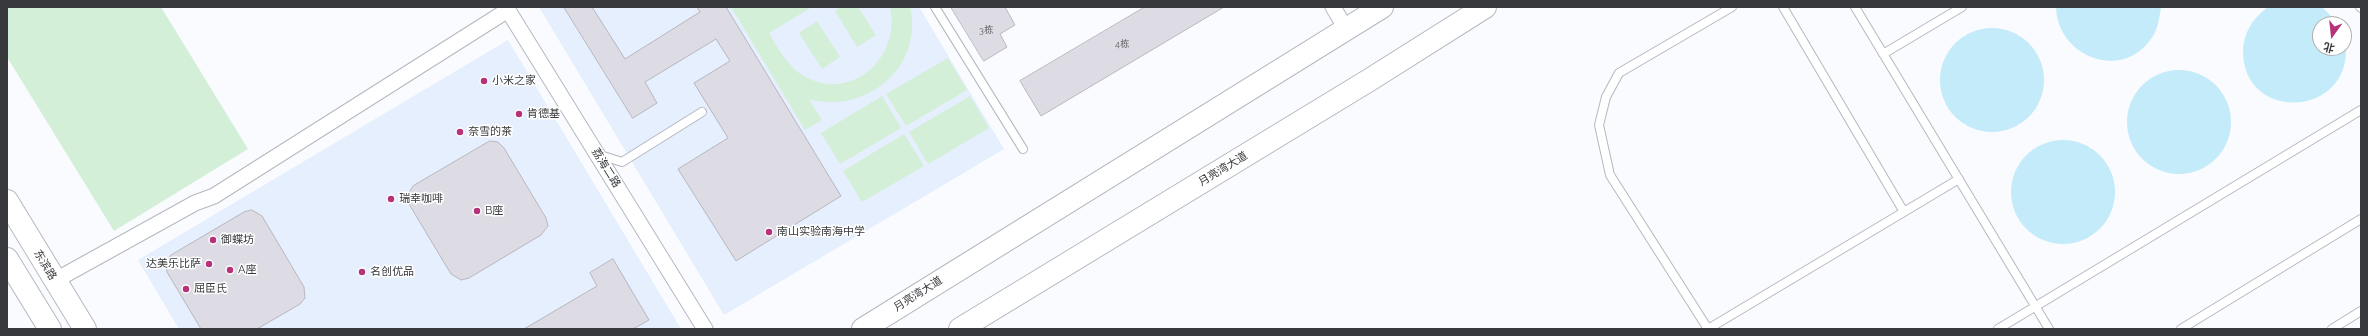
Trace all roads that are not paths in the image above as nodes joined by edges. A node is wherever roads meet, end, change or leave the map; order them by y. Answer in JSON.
{"nodes":[{"id":1,"x":935,"y":7,"type":"edge"},
{"id":2,"x":1333,"y":7,"type":"edge"},
{"id":3,"x":1382,"y":7,"type":"edge"},
{"id":4,"x":1484,"y":7,"type":"edge"},
{"id":5,"x":1732,"y":7,"type":"edge"},
{"id":6,"x":1783,"y":7,"type":"edge"},
{"id":7,"x":1855,"y":7,"type":"edge"},
{"id":8,"x":1962,"y":7,"type":"edge"},
{"id":9,"x":507,"y":9,"type":"edge"},
{"id":10,"x":1346,"y":29,"type":"junction"},
{"id":11,"x":1884,"y":54,"type":"junction"},
{"id":12,"x":2361,"y":110,"type":"edge"},
{"id":13,"x":702,"y":112,"type":"dead end"},
{"id":14,"x":1023,"y":149,"type":"dead end"},
{"id":15,"x":597,"y":154,"type":"junction"},
{"id":16,"x":1959,"y":179,"type":"junction"},
{"id":17,"x":7,"y":201,"type":"edge"},
{"id":18,"x":1904,"y":212,"type":"junction"},
{"id":19,"x":2361,"y":219,"type":"edge"},
{"id":20,"x":7,"y":259,"type":"edge"},
{"id":21,"x":54,"y":281,"type":"junction"},
{"id":22,"x":2036,"y":306,"type":"junction"},
{"id":23,"x":2361,"y":312,"type":"edge"},
{"id":24,"x":50,"y":329,"type":"edge"},
{"id":25,"x":85,"y":329,"type":"edge"},
{"id":26,"x":705,"y":329,"type":"edge"},
{"id":27,"x":863,"y":329,"type":"edge"},
{"id":28,"x":960,"y":329,"type":"edge"},
{"id":29,"x":1708,"y":329,"type":"edge"},
{"id":30,"x":1998,"y":329,"type":"edge"},
{"id":31,"x":2049,"y":329,"type":"edge"},
{"id":32,"x":2181,"y":329,"type":"edge"},
{"id":33,"x":2332,"y":329,"type":"edge"}],
"edges":[{"from":1,"to":14,"type":"lane"},
{"from":2,"to":10,"type":"street"},
{"from":3,"to":10,"type":"main road","name":"月亮湾大道"},
{"from":4,"to":28,"type":"main road","name":"月亮湾大道"},
{"from":5,"to":29,"type":"lane"},
{"from":6,"to":18,"type":"lane"},
{"from":7,"to":11,"type":"lane"},
{"from":8,"to":11,"type":"lane"},
{"from":9,"to":15,"type":"street","name":"荔海二路"},
{"from":9,"to":21,"type":"street"},
{"from":10,"to":27,"type":"main road","name":"月亮湾大道"},
{"from":11,"to":16,"type":"lane"},
{"from":12,"to":22,"type":"lane"},
{"from":13,"to":15,"type":"lane"},
{"from":15,"to":26,"type":"street","name":"荔海二路"},
{"from":16,"to":18,"type":"lane"},
{"from":16,"to":22,"type":"lane"},
{"from":17,"to":21,"type":"main road","name":"东滨路"},
{"from":18,"to":29,"type":"lane"},
{"from":19,"to":32,"type":"lane"},
{"from":20,"to":24,"type":"main road"},
{"from":21,"to":25,"type":"main road","name":"东滨路"},
{"from":22,"to":30,"type":"lane"},
{"from":22,"to":31,"type":"lane"},
{"from":23,"to":33,"type":"lane"}]}
